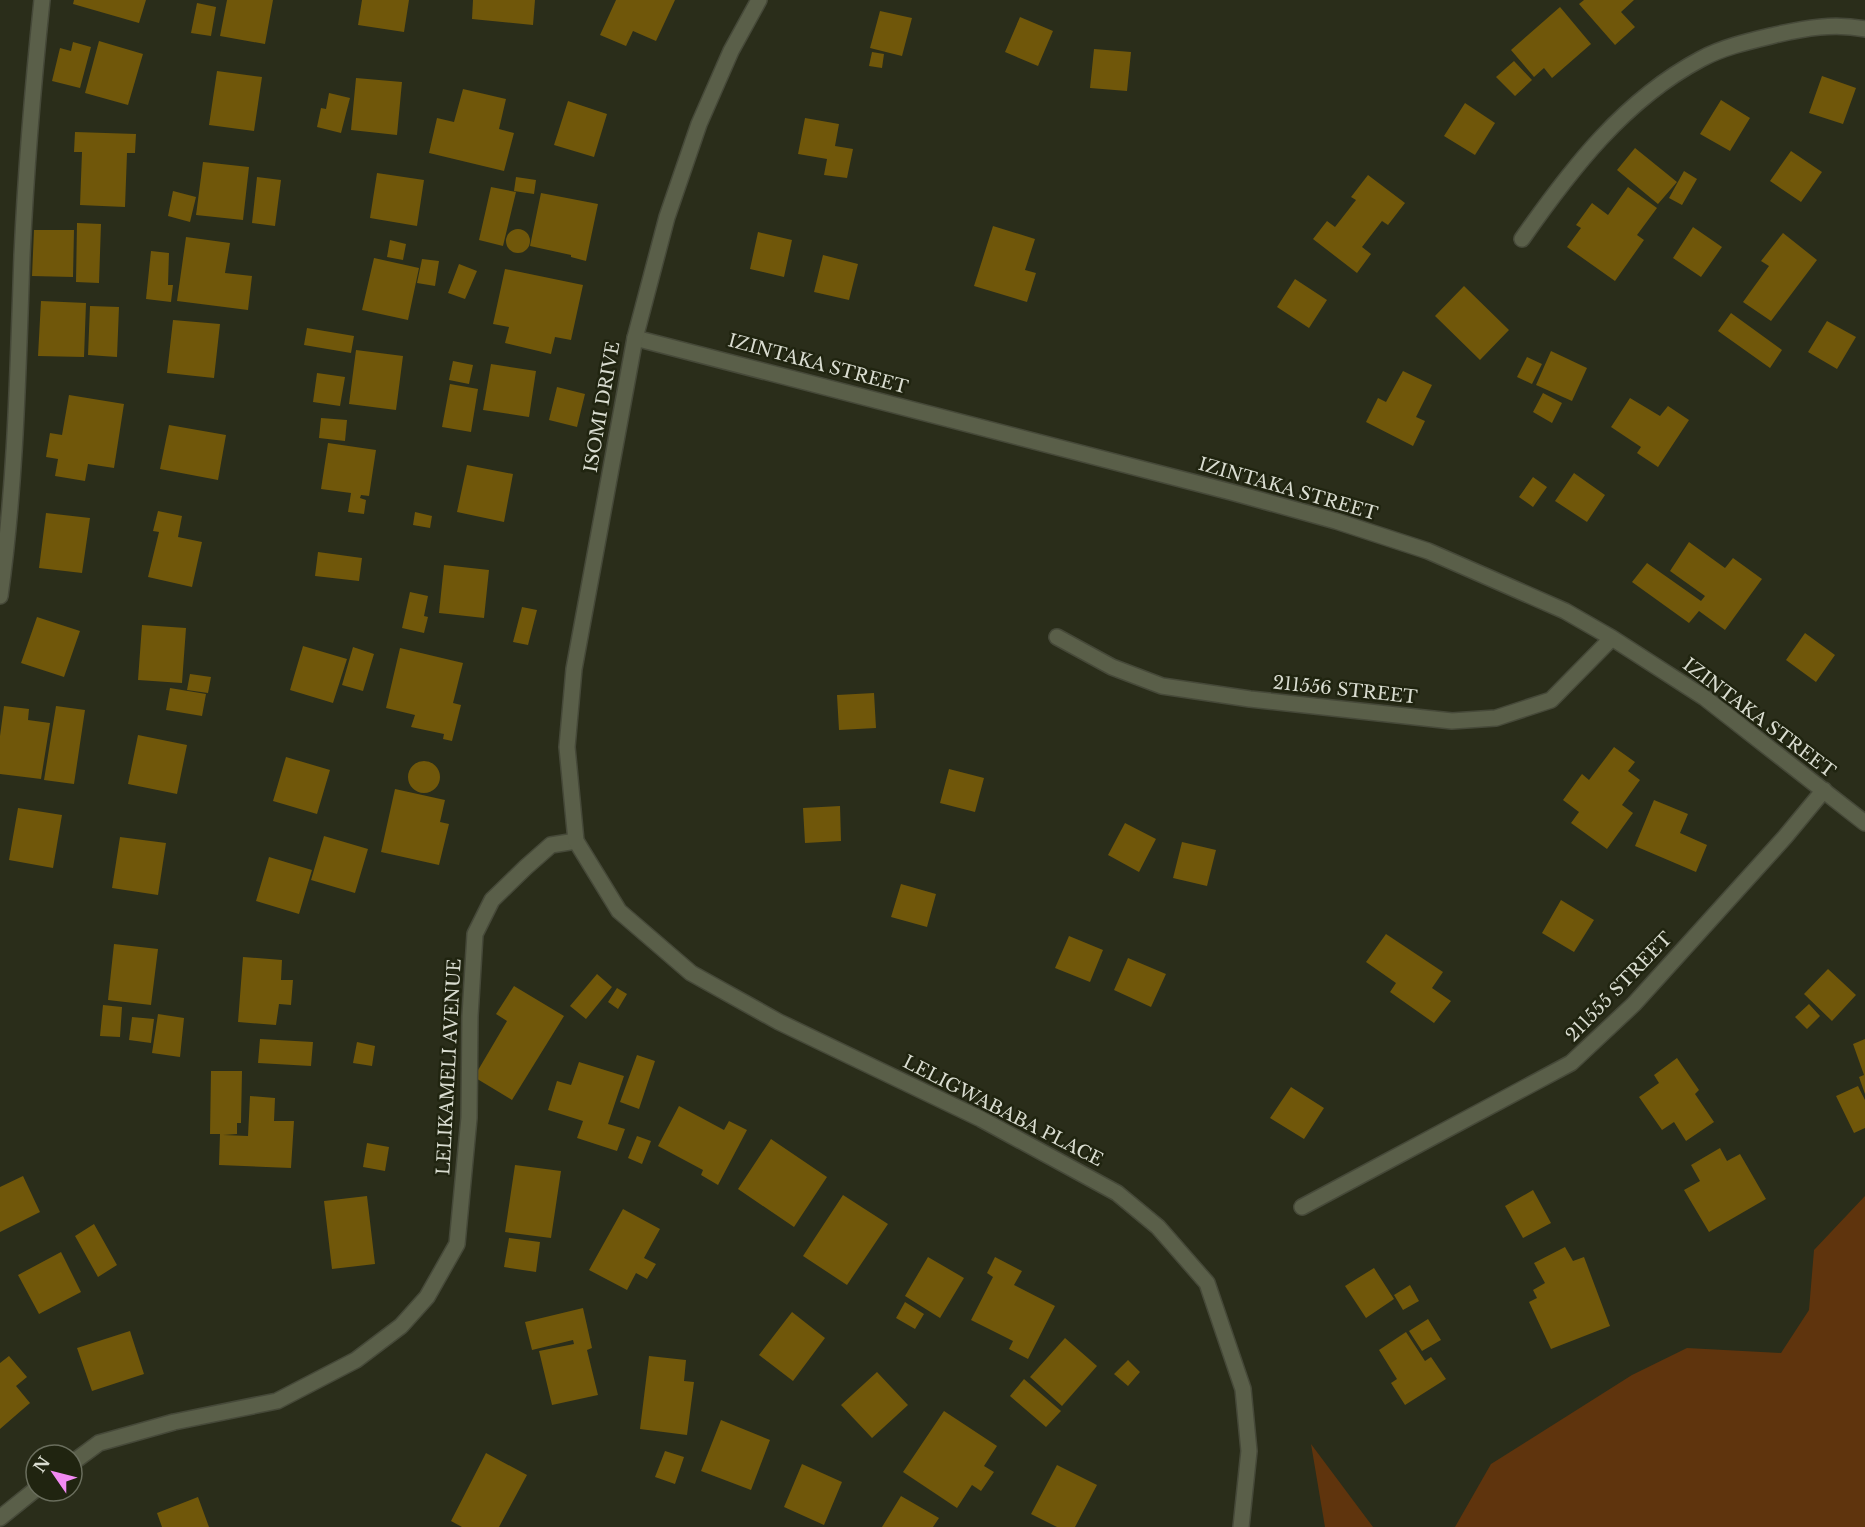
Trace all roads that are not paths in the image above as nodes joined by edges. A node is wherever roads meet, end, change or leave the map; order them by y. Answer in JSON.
{"nodes":[{"id":1,"x":42,"y":0,"type":"edge"},
{"id":2,"x":759,"y":0,"type":"edge"},
{"id":3,"x":1865,"y":29,"type":"edge"},
{"id":4,"x":1522,"y":239,"type":"dead end"},
{"id":5,"x":635,"y":338,"type":"junction"},
{"id":6,"x":0,"y":596,"type":"edge"},
{"id":7,"x":1058,"y":637,"type":"dead end"},
{"id":8,"x":1612,"y":638,"type":"junction"},
{"id":9,"x":1824,"y":790,"type":"junction"},
{"id":10,"x":1865,"y":823,"type":"edge"},
{"id":11,"x":576,"y":841,"type":"junction"},
{"id":12,"x":1302,"y":1207,"type":"dead end"},
{"id":13,"x":84,"y":1454,"type":"edge"},
{"id":14,"x":24,"y":1499,"type":"edge"},
{"id":15,"x":0,"y":1518,"type":"edge"},
{"id":16,"x":1241,"y":1527,"type":"edge"}],
"edges":[{"from":1,"to":6,"type":"street"},
{"from":2,"to":5,"type":"street","name":"ISOMI DRIVE"},
{"from":3,"to":4,"type":"street"},
{"from":5,"to":8,"type":"street","name":"IZINTAKA STREET"},
{"from":5,"to":11,"type":"street","name":"ISOMI DRIVE"},
{"from":7,"to":8,"type":"street","name":"211556 STREET"},
{"from":8,"to":9,"type":"street","name":"IZINTAKA STREET"},
{"from":9,"to":10,"type":"street","name":"IZINTAKA STREET"},
{"from":9,"to":12,"type":"street","name":"211555 STREET"},
{"from":11,"to":13,"type":"street","name":"LELIKAMELI AVENUE"},
{"from":11,"to":16,"type":"street","name":"LELIGWABABA PLACE"},
{"from":14,"to":15,"type":"street"}]}
